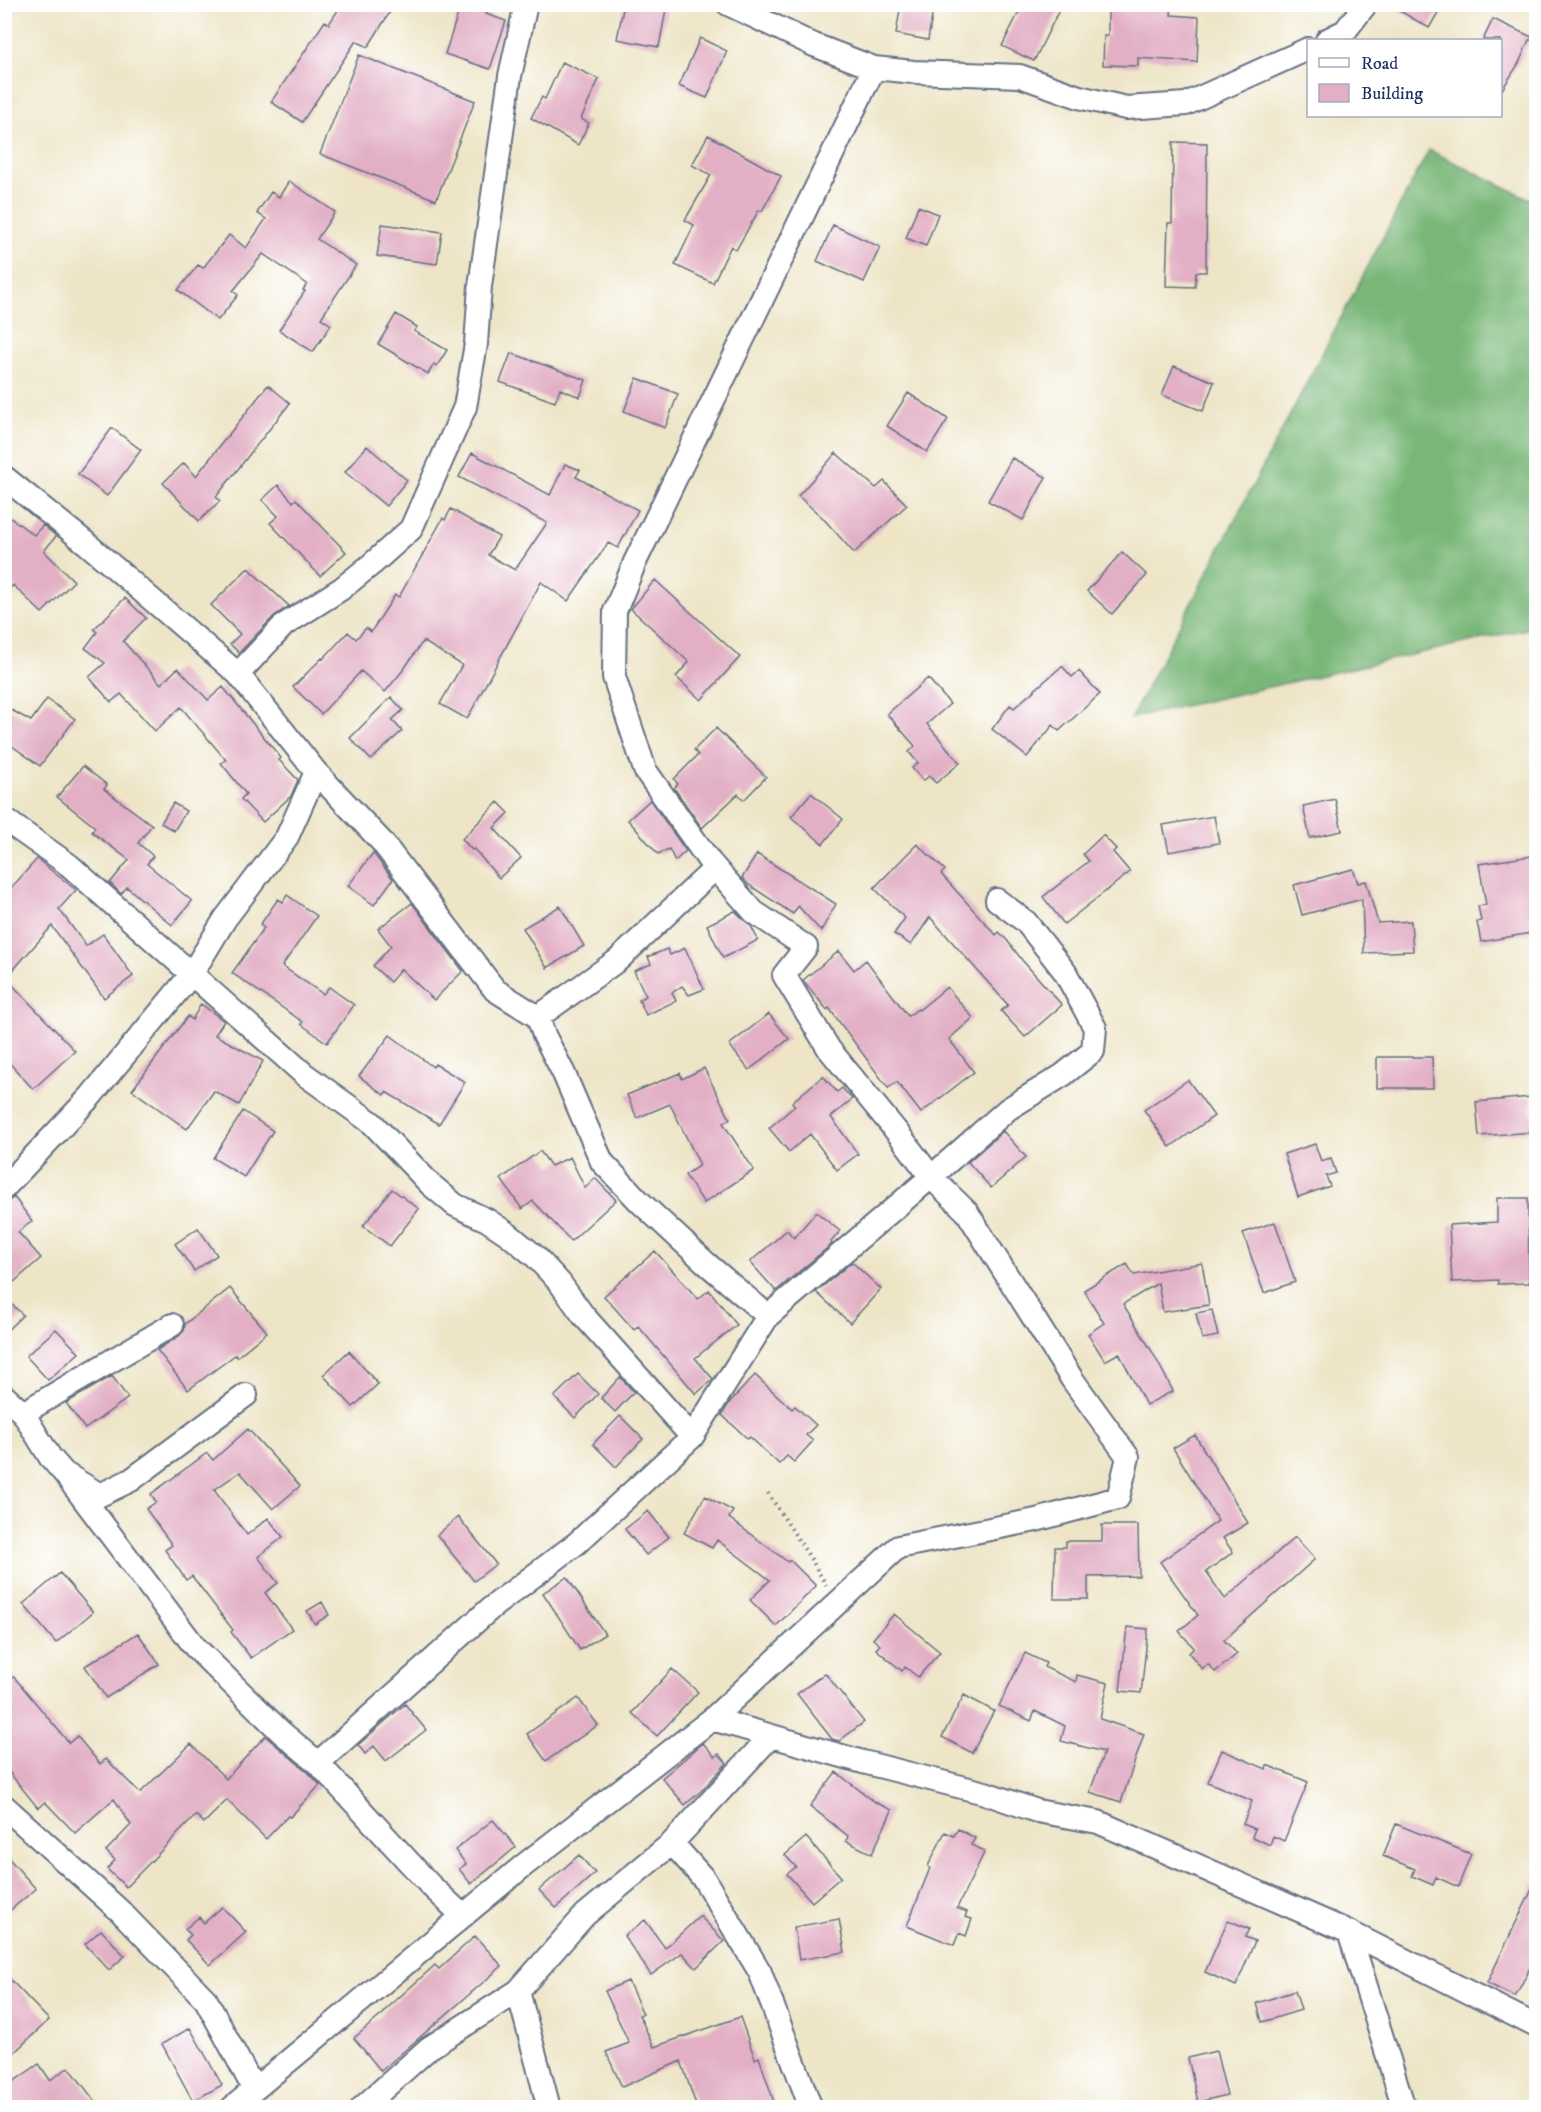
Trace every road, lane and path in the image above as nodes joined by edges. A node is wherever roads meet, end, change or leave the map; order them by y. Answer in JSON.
{"nodes":[{"id":1,"x":526,"y":4,"type":"edge"},
{"id":2,"x":728,"y":4,"type":"edge"},
{"id":3,"x":1366,"y":4,"type":"edge"},
{"id":4,"x":1329,"y":39,"type":"edge"},
{"id":5,"x":1307,"y":49,"type":"edge"},
{"id":6,"x":874,"y":68,"type":"junction"},
{"id":7,"x":4,"y":477,"type":"edge"},
{"id":8,"x":238,"y":674,"type":"junction"},
{"id":9,"x":316,"y":772,"type":"junction"},
{"id":10,"x":4,"y":819,"type":"edge"},
{"id":11,"x":716,"y":869,"type":"junction"},
{"id":12,"x":997,"y":900,"type":"dead end"},
{"id":13,"x":191,"y":975,"type":"junction"},
{"id":14,"x":538,"y":1017,"type":"junction"},
{"id":15,"x":931,"y":1177,"type":"junction"},
{"id":16,"x":4,"y":1188,"type":"edge"},
{"id":17,"x":768,"y":1316,"type":"junction"},
{"id":18,"x":172,"y":1325,"type":"dead end"},
{"id":19,"x":246,"y":1395,"type":"dead end"},
{"id":20,"x":4,"y":1396,"type":"edge"},
{"id":21,"x":23,"y":1413,"type":"junction"},
{"id":22,"x":692,"y":1437,"type":"junction"},
{"id":23,"x":64,"y":1473,"type":"junction"},
{"id":24,"x":768,"y":1493,"type":"dead end"},
{"id":25,"x":825,"y":1613,"type":"junction"},
{"id":26,"x":712,"y":1719,"type":"junction"},
{"id":27,"x":771,"y":1736,"type":"junction"},
{"id":28,"x":318,"y":1763,"type":"junction"},
{"id":29,"x":4,"y":1806,"type":"edge"},
{"id":30,"x":672,"y":1843,"type":"junction"},
{"id":31,"x":463,"y":1916,"type":"junction"},
{"id":32,"x":1349,"y":1932,"type":"junction"},
{"id":33,"x":518,"y":1991,"type":"junction"},
{"id":34,"x":1536,"y":2026,"type":"edge"},
{"id":35,"x":254,"y":2089,"type":"junction"},
{"id":36,"x":232,"y":2108,"type":"edge"},
{"id":37,"x":362,"y":2108,"type":"edge"},
{"id":38,"x":549,"y":2108,"type":"edge"},
{"id":39,"x":811,"y":2108,"type":"edge"},
{"id":40,"x":1404,"y":2108,"type":"edge"}],
"edges":[{"from":1,"to":8,"type":"street"},
{"from":2,"to":6,"type":"street"},
{"from":3,"to":4,"type":"street"},
{"from":5,"to":6,"type":"street"},
{"from":6,"to":11,"type":"street"},
{"from":7,"to":8,"type":"street"},
{"from":8,"to":9,"type":"street"},
{"from":9,"to":13,"type":"street"},
{"from":9,"to":14,"type":"street"},
{"from":10,"to":13,"type":"street"},
{"from":11,"to":14,"type":"street"},
{"from":11,"to":15,"type":"street"},
{"from":12,"to":15,"type":"street"},
{"from":13,"to":16,"type":"street"},
{"from":13,"to":22,"type":"street"},
{"from":14,"to":17,"type":"street"},
{"from":15,"to":17,"type":"street"},
{"from":15,"to":25,"type":"street"},
{"from":17,"to":22,"type":"street"},
{"from":18,"to":21,"type":"street"},
{"from":19,"to":23,"type":"street"},
{"from":20,"to":21,"type":"street"},
{"from":21,"to":23,"type":"street"},
{"from":22,"to":28,"type":"street"},
{"from":23,"to":28,"type":"street"},
{"from":24,"to":25,"type":"path"},
{"from":25,"to":26,"type":"street"},
{"from":26,"to":27,"type":"street"},
{"from":26,"to":31,"type":"street"},
{"from":27,"to":30,"type":"street"},
{"from":27,"to":32,"type":"street"},
{"from":28,"to":31,"type":"street"},
{"from":29,"to":35,"type":"street"},
{"from":30,"to":33,"type":"street"},
{"from":30,"to":39,"type":"street"},
{"from":31,"to":35,"type":"street"},
{"from":32,"to":34,"type":"street"},
{"from":32,"to":40,"type":"street"},
{"from":33,"to":37,"type":"street"},
{"from":33,"to":38,"type":"street"},
{"from":35,"to":36,"type":"street"}]}
